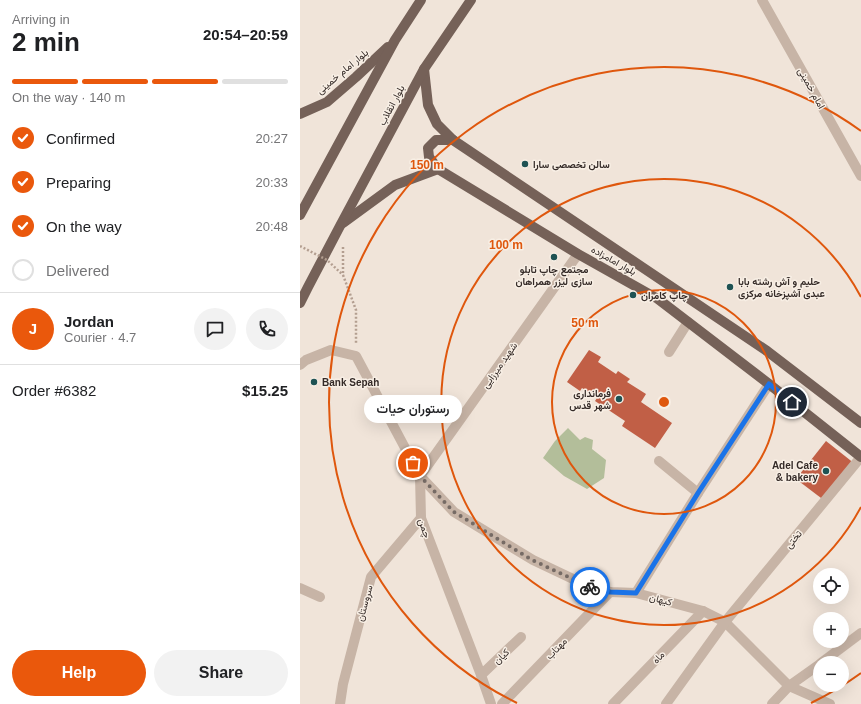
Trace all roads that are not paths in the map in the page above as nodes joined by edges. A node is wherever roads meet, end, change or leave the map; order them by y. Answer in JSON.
{"nodes":[{"id":1,"x":421,"y":0,"type":"edge"},
{"id":2,"x":471,"y":0,"type":"edge"},
{"id":3,"x":762,"y":0,"type":"edge"},
{"id":4,"x":395,"y":40,"type":"junction"},
{"id":5,"x":424,"y":69,"type":"junction"},
{"id":6,"x":300,"y":114,"type":"edge"},
{"id":7,"x":453,"y":140,"type":"junction"},
{"id":8,"x":438,"y":169,"type":"junction"},
{"id":9,"x":861,"y":176,"type":"edge"},
{"id":10,"x":300,"y":215,"type":"edge"},
{"id":11,"x":340,"y":226,"type":"junction"},
{"id":12,"x":578,"y":254,"type":"junction"},
{"id":13,"x":300,"y":303,"type":"edge"},
{"id":14,"x":688,"y":322,"type":"junction"},
{"id":15,"x":668,"y":352,"type":"dead end"},
{"id":16,"x":300,"y":366,"type":"edge"},
{"id":17,"x":769,"y":384,"type":"junction"},
{"id":18,"x":861,"y":423,"type":"edge"},
{"id":19,"x":861,"y":457,"type":"edge"},
{"id":20,"x":659,"y":462,"type":"dead end"},
{"id":21,"x":420,"y":476,"type":"junction"},
{"id":22,"x":698,"y":493,"type":"junction"},
{"id":23,"x":421,"y":518,"type":"junction"},
{"id":24,"x":300,"y":588,"type":"edge"},
{"id":25,"x":610,"y":592,"type":"junction"},
{"id":26,"x":636,"y":593,"type":"junction"},
{"id":27,"x":320,"y":596,"type":"dead end"},
{"id":28,"x":703,"y":611,"type":"junction"},
{"id":29,"x":725,"y":622,"type":"junction"},
{"id":30,"x":861,"y":633,"type":"edge"},
{"id":31,"x":521,"y":637,"type":"dead end"},
{"id":32,"x":830,"y":656,"type":"edge"},
{"id":33,"x":813,"y":668,"type":"edge"},
{"id":34,"x":481,"y":675,"type":"junction"},
{"id":35,"x":789,"y":686,"type":"junction"},
{"id":36,"x":340,"y":704,"type":"edge"},
{"id":37,"x":491,"y":704,"type":"edge"},
{"id":38,"x":502,"y":704,"type":"edge"},
{"id":39,"x":613,"y":704,"type":"edge"},
{"id":40,"x":666,"y":704,"type":"edge"},
{"id":41,"x":772,"y":704,"type":"edge"},
{"id":42,"x":830,"y":704,"type":"edge"}],
"edges":[{"from":1,"to":4,"type":"main road"},
{"from":2,"to":5,"type":"main road","name":"بلوار انقلاب"},
{"from":3,"to":9,"type":"street","name":"امام خمینی"},
{"from":4,"to":6,"type":"main road","name":"بلوار امام خمینی"},
{"from":4,"to":10,"type":"main road"},
{"from":5,"to":7,"type":"main road","name":"بلوار امامزاده"},
{"from":5,"to":11,"type":"main road","name":"بلوار انقلاب"},
{"from":7,"to":8,"type":"main road"},
{"from":7,"to":18,"type":"main road","name":"بلوار امامزاده"},
{"from":8,"to":11,"type":"main road"},
{"from":8,"to":12,"type":"main road","name":"بلوار امامزاده"},
{"from":11,"to":13,"type":"main road","name":"بلوار انقلاب"},
{"from":12,"to":14,"type":"main road","name":"بلوار امامزاده"},
{"from":12,"to":21,"type":"street","name":"شهید میرزایی"},
{"from":14,"to":15,"type":"street"},
{"from":14,"to":17,"type":"main road","name":"بلوار امامزاده"},
{"from":16,"to":21,"type":"street","name":"چمن"},
{"from":17,"to":19,"type":"main road","name":"بلوار امامزاده"},
{"from":17,"to":22,"type":"street"},
{"from":19,"to":29,"type":"street","name":"تختی"},
{"from":20,"to":22,"type":"street"},
{"from":21,"to":23,"type":"street","name":"چمن"},
{"from":21,"to":25,"type":"street","name":"کیهان"},
{"from":22,"to":26,"type":"street"},
{"from":23,"to":34,"type":"street","name":"چمن"},
{"from":23,"to":36,"type":"street","name":"سروستان"},
{"from":24,"to":27,"type":"street"},
{"from":25,"to":26,"type":"street","name":"کیهان"},
{"from":25,"to":38,"type":"street","name":"مهتاب"},
{"from":26,"to":28,"type":"street","name":"کیهان"},
{"from":28,"to":29,"type":"street","name":"کیهان"},
{"from":28,"to":39,"type":"street","name":"ماه"},
{"from":29,"to":35,"type":"street","name":"کیهان"},
{"from":29,"to":40,"type":"street","name":"تختی"},
{"from":30,"to":32,"type":"street"},
{"from":31,"to":34,"type":"street","name":"کیان"},
{"from":33,"to":35,"type":"street"},
{"from":34,"to":37,"type":"street","name":"چمن"},
{"from":35,"to":41,"type":"street"},
{"from":35,"to":42,"type":"street","name":"کیهان"}]}
